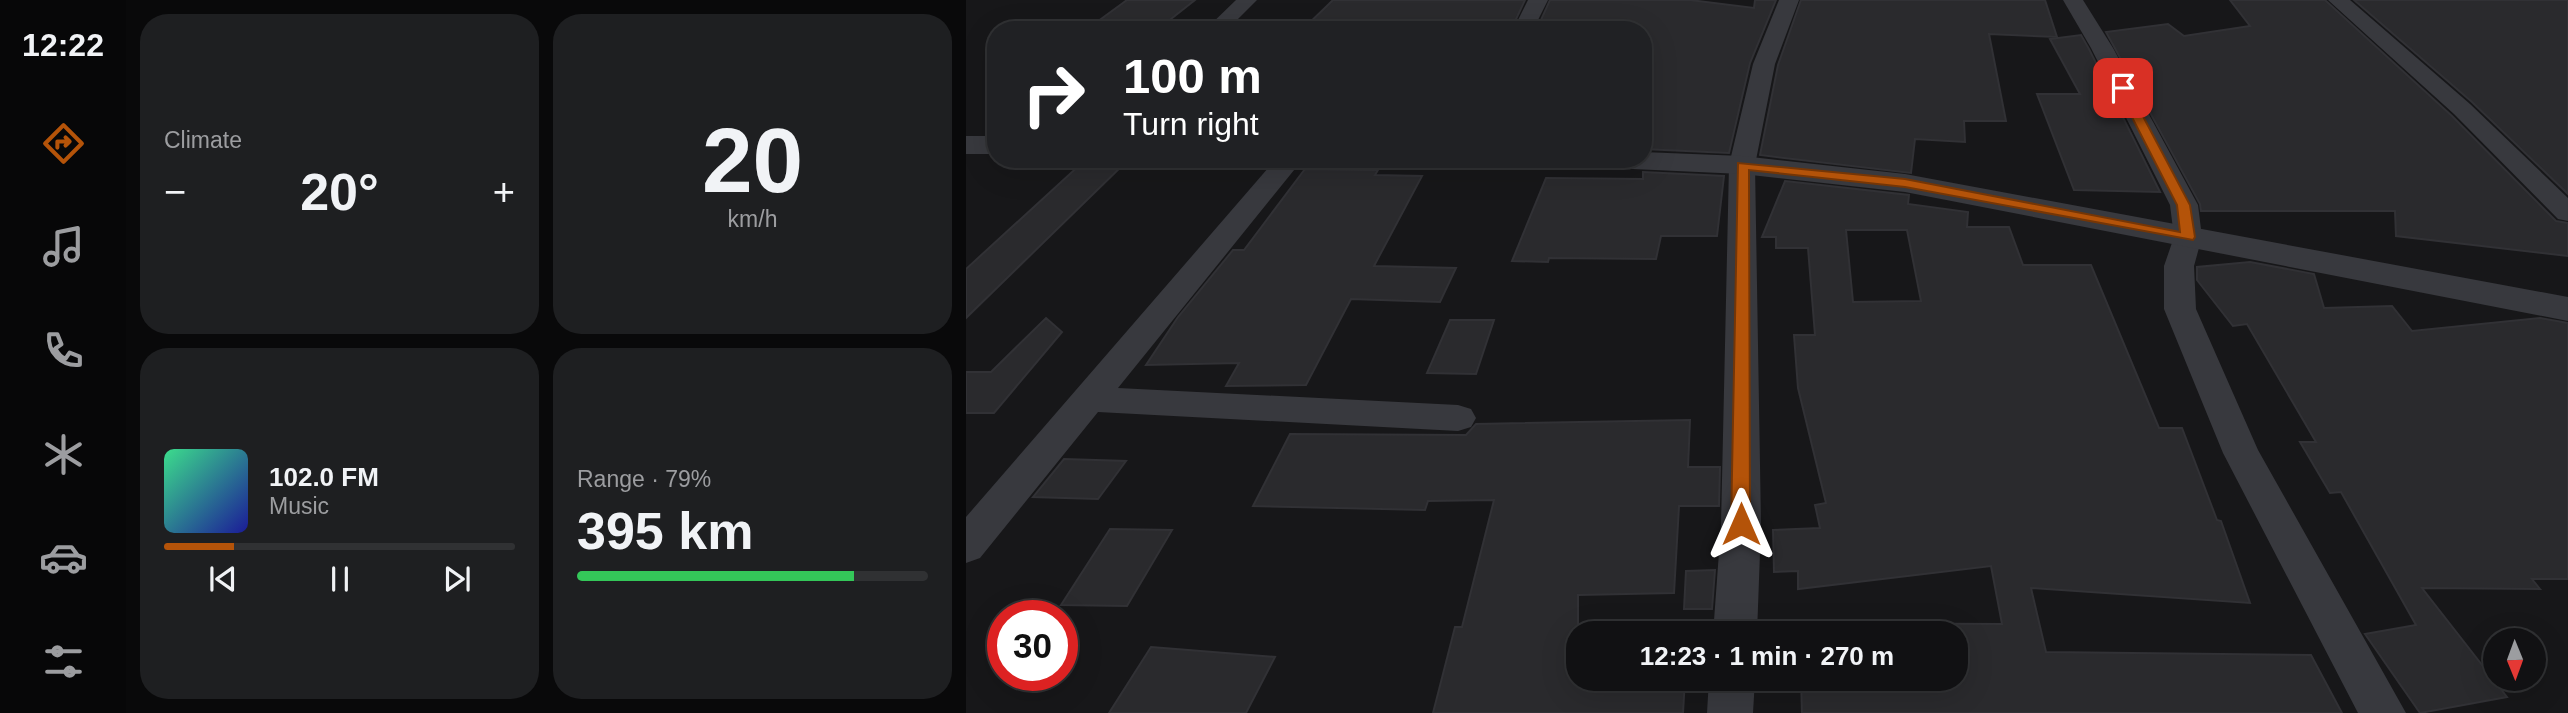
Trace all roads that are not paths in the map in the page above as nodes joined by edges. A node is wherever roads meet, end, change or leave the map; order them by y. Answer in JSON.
{"nodes":[{"id":1,"x":1247,"y":0,"type":"edge"},
{"id":2,"x":1538,"y":0,"type":"edge"},
{"id":3,"x":1788,"y":0,"type":"edge"},
{"id":4,"x":2073,"y":0,"type":"edge"},
{"id":5,"x":2338,"y":0,"type":"edge"},
{"id":6,"x":1225,"y":21,"type":"edge"},
{"id":7,"x":1528,"y":21,"type":"edge"},
{"id":8,"x":966,"y":145,"type":"edge"},
{"id":9,"x":987,"y":145,"type":"edge"},
{"id":10,"x":1652,"y":161,"type":"edge"},
{"id":11,"x":1742,"y":165,"type":"junction"},
{"id":12,"x":1282,"y":168,"type":"edge"},
{"id":13,"x":2568,"y":214,"type":"edge"},
{"id":14,"x":2188,"y":237,"type":"junction"},
{"id":15,"x":2568,"y":309,"type":"edge"},
{"id":16,"x":1089,"y":399,"type":"junction"},
{"id":17,"x":1458,"y":418,"type":"dead end"},
{"id":18,"x":966,"y":546,"type":"edge"},
{"id":19,"x":1736,"y":621,"type":"edge"},
{"id":20,"x":1731,"y":691,"type":"edge"},
{"id":21,"x":1730,"y":713,"type":"edge"},
{"id":22,"x":2383,"y":713,"type":"edge"}],
"edges":[{"from":1,"to":6,"type":"street"},
{"from":2,"to":7,"type":"street"},
{"from":3,"to":11,"type":"street"},
{"from":4,"to":14,"type":"street"},
{"from":5,"to":13,"type":"street"},
{"from":8,"to":9,"type":"street"},
{"from":10,"to":11,"type":"street"},
{"from":11,"to":14,"type":"street"},
{"from":11,"to":19,"type":"street"},
{"from":12,"to":16,"type":"street"},
{"from":14,"to":15,"type":"street"},
{"from":14,"to":22,"type":"street"},
{"from":16,"to":17,"type":"street"},
{"from":16,"to":18,"type":"street"},
{"from":20,"to":21,"type":"street"}]}
